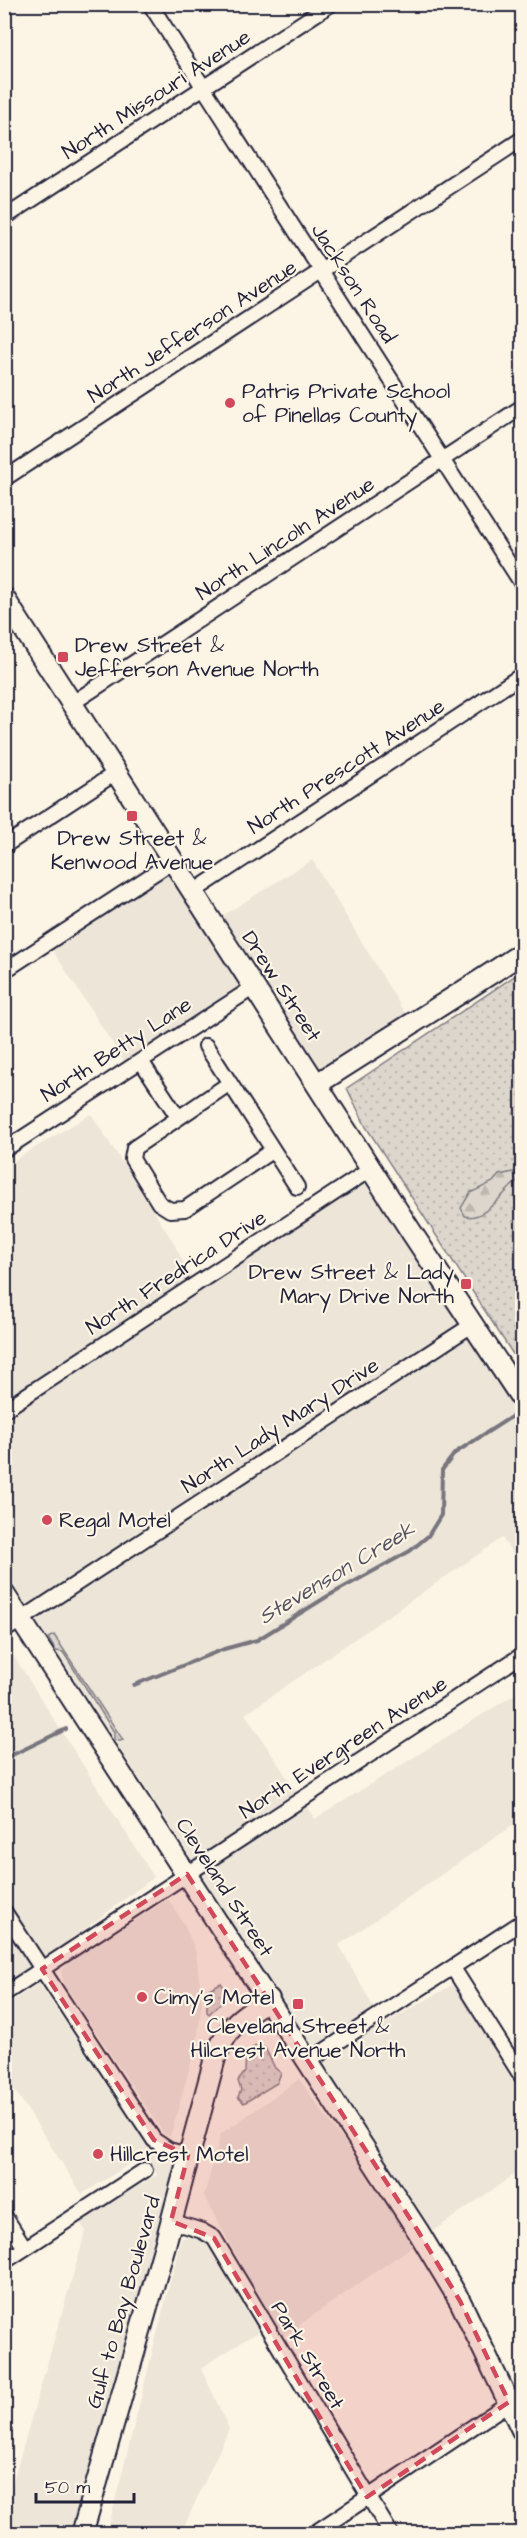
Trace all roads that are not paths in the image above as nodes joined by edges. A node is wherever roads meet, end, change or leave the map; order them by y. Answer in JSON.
{"nodes":[{"id":1,"x":150,"y":4,"type":"edge"},
{"id":2,"x":331,"y":4,"type":"edge"},
{"id":3,"x":203,"y":88,"type":"junction"},
{"id":4,"x":522,"y":139,"type":"edge"},
{"id":5,"x":4,"y":218,"type":"edge"},
{"id":6,"x":321,"y":271,"type":"junction"},
{"id":7,"x":522,"y":407,"type":"edge"},
{"id":8,"x":443,"y":459,"type":"junction"},
{"id":9,"x":4,"y":479,"type":"edge"},
{"id":10,"x":522,"y":584,"type":"edge"},
{"id":11,"x":4,"y":598,"type":"edge"},
{"id":12,"x":522,"y":675,"type":"edge"},
{"id":13,"x":71,"y":704,"type":"junction"},
{"id":14,"x":117,"y":772,"type":"junction"},
{"id":15,"x":4,"y":846,"type":"edge"},
{"id":16,"x":173,"y":861,"type":"junction"},
{"id":17,"x":193,"y":892,"type":"junction"},
{"id":18,"x":522,"y":953,"type":"edge"},
{"id":19,"x":4,"y":971,"type":"edge"},
{"id":20,"x":254,"y":987,"type":"junction"},
{"id":21,"x":206,"y":1046,"type":"dead end"},
{"id":22,"x":141,"y":1061,"type":"junction"},
{"id":23,"x":230,"y":1083,"type":"junction"},
{"id":24,"x":317,"y":1084,"type":"junction"},
{"id":25,"x":178,"y":1117,"type":"junction"},
{"id":26,"x":4,"y":1150,"type":"edge"},
{"id":27,"x":273,"y":1150,"type":"junction"},
{"id":28,"x":371,"y":1169,"type":"junction"},
{"id":29,"x":297,"y":1186,"type":"dead end"},
{"id":30,"x":472,"y":1325,"type":"junction"},
{"id":31,"x":522,"y":1399,"type":"edge"},
{"id":32,"x":4,"y":1410,"type":"edge"},
{"id":33,"x":4,"y":1594,"type":"edge"},
{"id":34,"x":22,"y":1620,"type":"junction"},
{"id":35,"x":4,"y":1631,"type":"edge"},
{"id":36,"x":522,"y":1654,"type":"edge"},
{"id":37,"x":187,"y":1874,"type":"junction"},
{"id":38,"x":4,"y":1911,"type":"edge"},
{"id":39,"x":522,"y":1922,"type":"edge"},
{"id":40,"x":453,"y":1968,"type":"junction"},
{"id":41,"x":42,"y":1969,"type":"junction"},
{"id":42,"x":4,"y":1994,"type":"edge"},
{"id":43,"x":269,"y":1999,"type":"junction"},
{"id":44,"x":309,"y":2061,"type":"junction"},
{"id":45,"x":522,"y":2077,"type":"edge"},
{"id":46,"x":188,"y":2155,"type":"junction"},
{"id":47,"x":145,"y":2170,"type":"dead end"},
{"id":48,"x":4,"y":2215,"type":"edge"},
{"id":49,"x":171,"y":2221,"type":"junction"},
{"id":50,"x":26,"y":2248,"type":"junction"},
{"id":51,"x":4,"y":2262,"type":"edge"},
{"id":52,"x":516,"y":2398,"type":"edge"},
{"id":53,"x":522,"y":2430,"type":"edge"},
{"id":54,"x":367,"y":2497,"type":"junction"},
{"id":55,"x":82,"y":2534,"type":"edge"},
{"id":56,"x":313,"y":2534,"type":"edge"},
{"id":57,"x":390,"y":2534,"type":"edge"}],
"edges":[{"from":1,"to":3,"type":"street","name":"Jackson Road"},
{"from":2,"to":3,"type":"street","name":"North Missouri Avenue"},
{"from":3,"to":5,"type":"street","name":"North Missouri Avenue"},
{"from":3,"to":6,"type":"street","name":"Jackson Road"},
{"from":4,"to":6,"type":"street","name":"North Jefferson Avenue"},
{"from":6,"to":8,"type":"street","name":"Jackson Road"},
{"from":6,"to":9,"type":"street","name":"North Jefferson Avenue"},
{"from":7,"to":8,"type":"street","name":"North Lincoln Avenue"},
{"from":8,"to":10,"type":"street","name":"Jackson Road"},
{"from":8,"to":13,"type":"street","name":"North Lincoln Avenue"},
{"from":11,"to":13,"type":"street","name":"Drew Street"},
{"from":12,"to":17,"type":"street","name":"North Prescott Avenue"},
{"from":13,"to":14,"type":"street","name":"Drew Street"},
{"from":14,"to":15,"type":"street"},
{"from":14,"to":16,"type":"street","name":"Drew Street"},
{"from":16,"to":17,"type":"street","name":"Drew Street"},
{"from":16,"to":19,"type":"street"},
{"from":17,"to":20,"type":"street","name":"Drew Street"},
{"from":18,"to":24,"type":"street"},
{"from":20,"to":22,"type":"street","name":"North Betty Lane"},
{"from":20,"to":24,"type":"street","name":"Drew Street"},
{"from":21,"to":23,"type":"street"},
{"from":22,"to":25,"type":"street"},
{"from":22,"to":26,"type":"street","name":"North Betty Lane"},
{"from":23,"to":25,"type":"street"},
{"from":23,"to":27,"type":"street"},
{"from":24,"to":28,"type":"street","name":"Drew Street"},
{"from":25,"to":27,"type":"street"},
{"from":27,"to":29,"type":"street"},
{"from":28,"to":30,"type":"street","name":"Drew Street"},
{"from":28,"to":32,"type":"street","name":"North Fredrica Drive"},
{"from":30,"to":31,"type":"street","name":"Drew Street"},
{"from":30,"to":34,"type":"street","name":"North Lady Mary Drive"},
{"from":33,"to":34,"type":"street","name":"Cleveland Street"},
{"from":34,"to":35,"type":"street","name":"North Lady Mary Drive"},
{"from":34,"to":37,"type":"street","name":"Cleveland Street"},
{"from":36,"to":37,"type":"street","name":"North Evergreen Avenue"},
{"from":37,"to":41,"type":"street","name":"North Evergreen Avenue"},
{"from":37,"to":43,"type":"street","name":"Cleveland Street"},
{"from":38,"to":41,"type":"street"},
{"from":39,"to":40,"type":"street"},
{"from":40,"to":44,"type":"street"},
{"from":40,"to":45,"type":"street"},
{"from":41,"to":42,"type":"street","name":"North Evergreen Avenue"},
{"from":41,"to":46,"type":"street"},
{"from":43,"to":44,"type":"street","name":"Cleveland Street"},
{"from":43,"to":46,"type":"street","name":"Gulf to Bay Boulevard"},
{"from":44,"to":52,"type":"street","name":"Cleveland Street"},
{"from":46,"to":49,"type":"street","name":"Gulf to Bay Boulevard"},
{"from":47,"to":50,"type":"street"},
{"from":48,"to":50,"type":"street"},
{"from":49,"to":54,"type":"street","name":"Park Street"},
{"from":49,"to":55,"type":"street","name":"Gulf to Bay Boulevard"},
{"from":50,"to":51,"type":"street"},
{"from":52,"to":53,"type":"street","name":"Cleveland Street"},
{"from":52,"to":54,"type":"street"},
{"from":54,"to":56,"type":"street"},
{"from":54,"to":57,"type":"street","name":"Park Street"}]}
